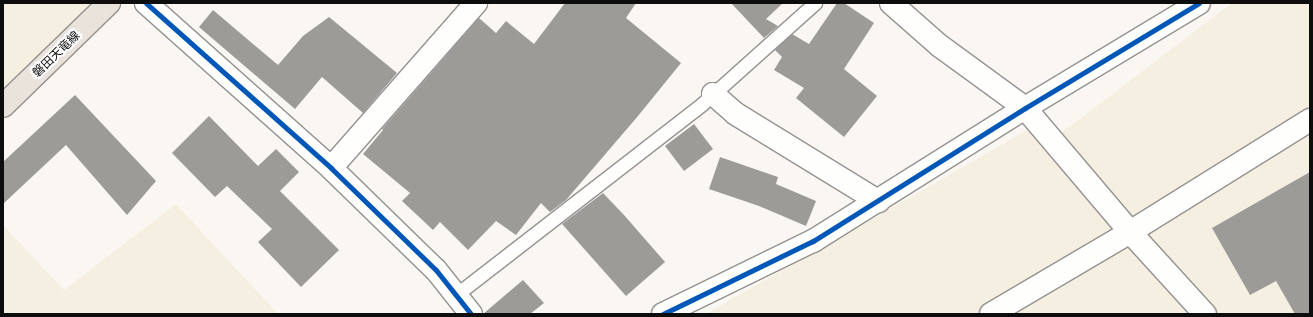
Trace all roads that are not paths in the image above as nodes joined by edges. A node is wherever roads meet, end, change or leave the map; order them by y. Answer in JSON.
{"nodes":[{"id":1,"x":109,"y":3,"type":"edge"},
{"id":2,"x":146,"y":3,"type":"edge"},
{"id":3,"x":476,"y":3,"type":"edge"},
{"id":4,"x":815,"y":3,"type":"edge"},
{"id":5,"x":891,"y":3,"type":"edge"},
{"id":6,"x":1199,"y":3,"type":"edge"},
{"id":7,"x":713,"y":94,"type":"junction"},
{"id":8,"x":3,"y":106,"type":"edge"},
{"id":9,"x":1025,"y":108,"type":"junction"},
{"id":10,"x":1310,"y":120,"type":"edge"},
{"id":11,"x":331,"y":168,"type":"junction"},
{"id":12,"x":878,"y":201,"type":"junction"},
{"id":13,"x":1130,"y":232,"type":"junction"},
{"id":14,"x":456,"y":295,"type":"junction"},
{"id":15,"x":471,"y":314,"type":"edge"},
{"id":16,"x":663,"y":314,"type":"edge"},
{"id":17,"x":992,"y":314,"type":"edge"},
{"id":18,"x":1205,"y":314,"type":"edge"}],
"edges":[{"from":1,"to":8,"type":"main road","name":"磐田天竜線"},
{"from":2,"to":11,"type":"street"},
{"from":3,"to":11,"type":"street"},
{"from":4,"to":7,"type":"lane"},
{"from":5,"to":9,"type":"street"},
{"from":6,"to":9,"type":"street"},
{"from":7,"to":12,"type":"street"},
{"from":7,"to":14,"type":"lane"},
{"from":9,"to":12,"type":"street"},
{"from":9,"to":13,"type":"street"},
{"from":10,"to":13,"type":"street"},
{"from":11,"to":14,"type":"street"},
{"from":12,"to":16,"type":"street"},
{"from":13,"to":17,"type":"street"},
{"from":13,"to":18,"type":"street"},
{"from":14,"to":15,"type":"street"}]}
